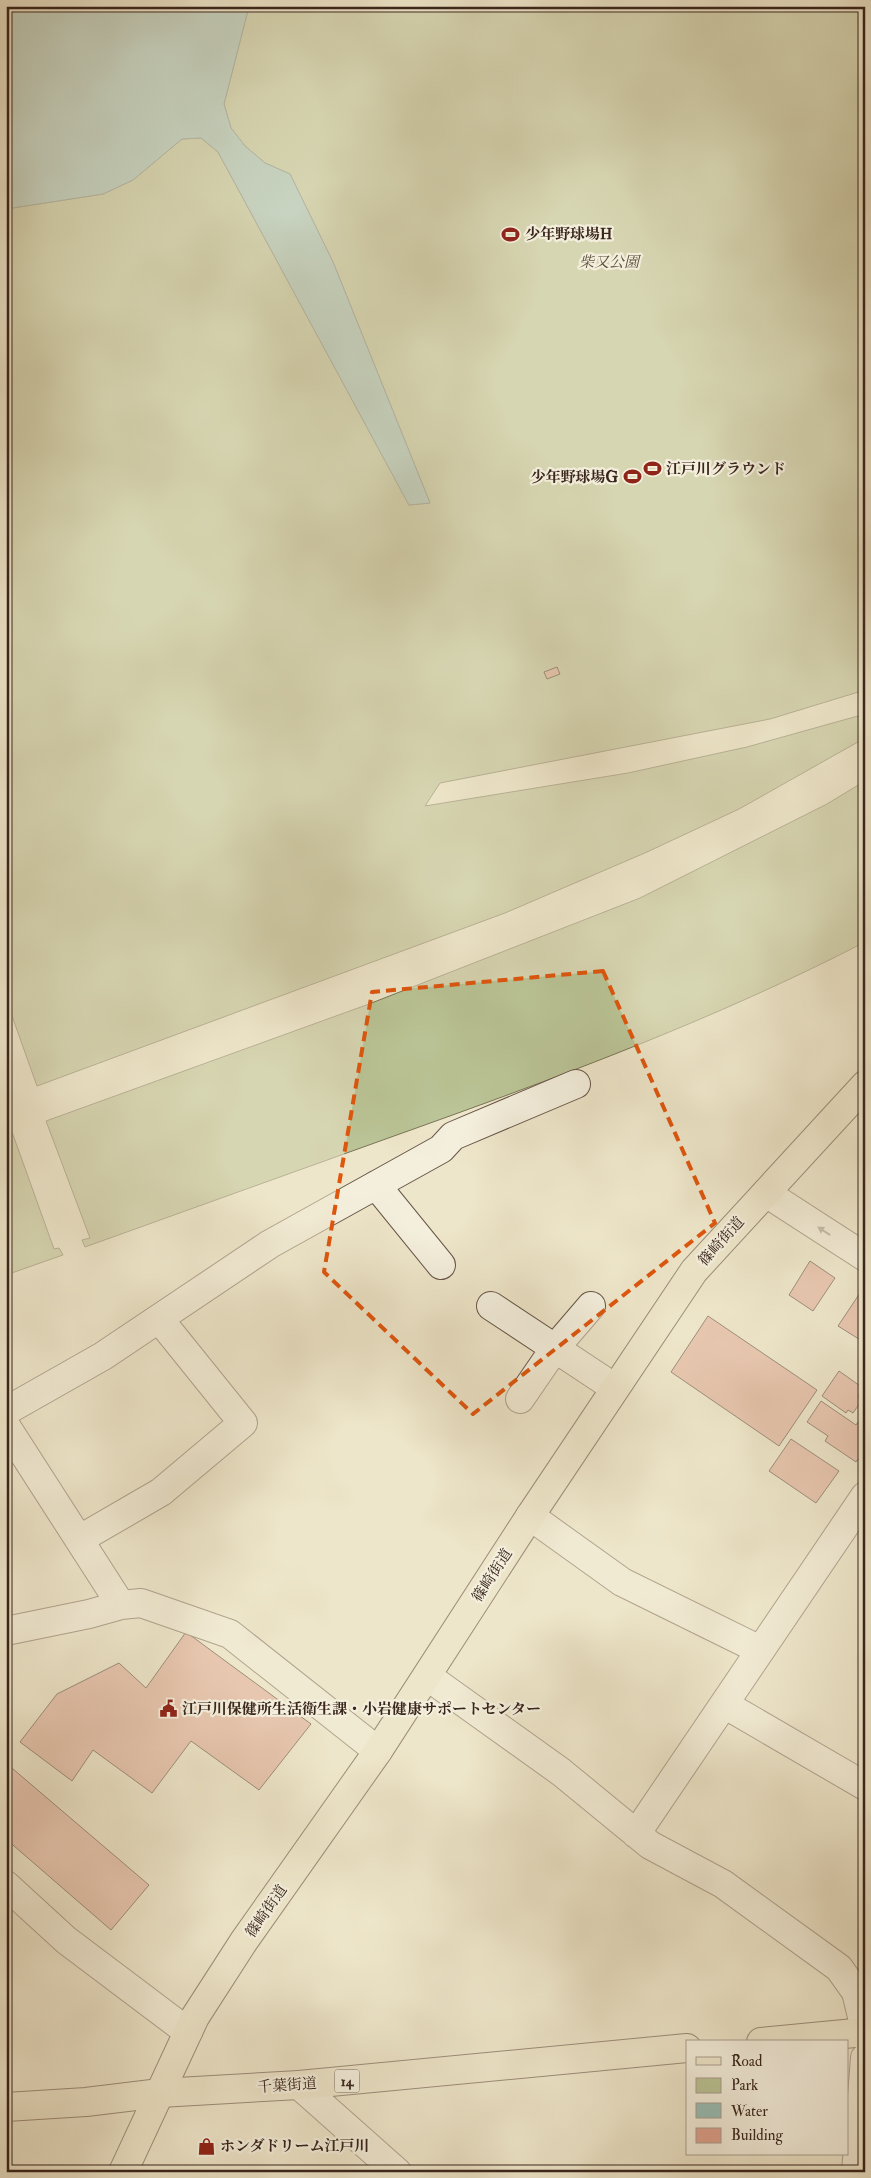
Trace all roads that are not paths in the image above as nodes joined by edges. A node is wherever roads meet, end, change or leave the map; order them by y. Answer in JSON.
{"nodes":[{"id":1,"x":576,"y":1084,"type":"dead end"},
{"id":2,"x":865,"y":1085,"type":"edge"},
{"id":3,"x":376,"y":1185,"type":"junction"},
{"id":4,"x":766,"y":1193,"type":"junction"},
{"id":5,"x":865,"y":1257,"type":"edge"},
{"id":6,"x":441,"y":1265,"type":"dead end"},
{"id":7,"x":491,"y":1306,"type":"dead end"},
{"id":8,"x":591,"y":1306,"type":"dead end"},
{"id":9,"x":160,"y":1320,"type":"junction"},
{"id":10,"x":554,"y":1348,"type":"junction"},
{"id":11,"x":615,"y":1388,"type":"junction"},
{"id":12,"x":520,"y":1399,"type":"dead end"},
{"id":13,"x":6,"y":1411,"type":"edge"},
{"id":14,"x":6,"y":1426,"type":"edge"},
{"id":15,"x":865,"y":1496,"type":"edge"},
{"id":16,"x":530,"y":1516,"type":"junction"},
{"id":17,"x":80,"y":1539,"type":"junction"},
{"id":18,"x":120,"y":1605,"type":"junction"},
{"id":19,"x":6,"y":1631,"type":"edge"},
{"id":20,"x":760,"y":1650,"type":"junction"},
{"id":21,"x":427,"y":1676,"type":"junction"},
{"id":22,"x":724,"y":1704,"type":"junction"},
{"id":23,"x":378,"y":1751,"type":"junction"},
{"id":24,"x":865,"y":1786,"type":"edge"},
{"id":25,"x":636,"y":1834,"type":"junction"},
{"id":26,"x":6,"y":1885,"type":"edge"},
{"id":27,"x":865,"y":2030,"type":"edge"},
{"id":28,"x":188,"y":2032,"type":"junction"},
{"id":29,"x":778,"y":2040,"type":"edge"},
{"id":30,"x":686,"y":2048,"type":"edge"},
{"id":31,"x":865,"y":2058,"type":"edge"},
{"id":32,"x":299,"y":2085,"type":"junction"},
{"id":33,"x":160,"y":2093,"type":"junction"},
{"id":34,"x":6,"y":2107,"type":"edge"},
{"id":35,"x":123,"y":2172,"type":"edge"},
{"id":36,"x":397,"y":2172,"type":"edge"},
{"id":37,"x":856,"y":2172,"type":"edge"}],
"edges":[{"from":1,"to":3,"type":"street"},
{"from":2,"to":4,"type":"main road","name":"篠崎街道"},
{"from":3,"to":6,"type":"street"},
{"from":3,"to":9,"type":"street"},
{"from":5,"to":4,"type":"street","one_way":true},
{"from":4,"to":11,"type":"main road","name":"篠崎街道"},
{"from":7,"to":10,"type":"street"},
{"from":8,"to":10,"type":"street"},
{"from":9,"to":13,"type":"street"},
{"from":9,"to":17,"type":"street"},
{"from":10,"to":11,"type":"street"},
{"from":10,"to":12,"type":"street"},
{"from":11,"to":16,"type":"main road","name":"篠崎街道"},
{"from":14,"to":17,"type":"street"},
{"from":15,"to":20,"type":"street"},
{"from":16,"to":20,"type":"street"},
{"from":16,"to":21,"type":"main road","name":"篠崎街道"},
{"from":17,"to":18,"type":"street"},
{"from":18,"to":19,"type":"street"},
{"from":18,"to":23,"type":"street"},
{"from":20,"to":22,"type":"street"},
{"from":21,"to":23,"type":"main road","name":"篠崎街道"},
{"from":21,"to":25,"type":"street"},
{"from":22,"to":24,"type":"street"},
{"from":22,"to":25,"type":"street"},
{"from":23,"to":28,"type":"main road","name":"篠崎街道"},
{"from":25,"to":27,"type":"street"},
{"from":26,"to":28,"type":"street"},
{"from":27,"to":29,"type":"main road"},
{"from":28,"to":33,"type":"main road","name":"篠崎街道"},
{"from":30,"to":32,"type":"main road","name":"千葉街道","number":"14"},
{"from":31,"to":37,"type":"street"},
{"from":32,"to":33,"type":"main road","name":"千葉街道","number":"14"},
{"from":32,"to":36,"type":"street"},
{"from":33,"to":34,"type":"main road","name":"千葉街道","number":"14"},
{"from":33,"to":35,"type":"main road","name":"篠崎街道"}]}
